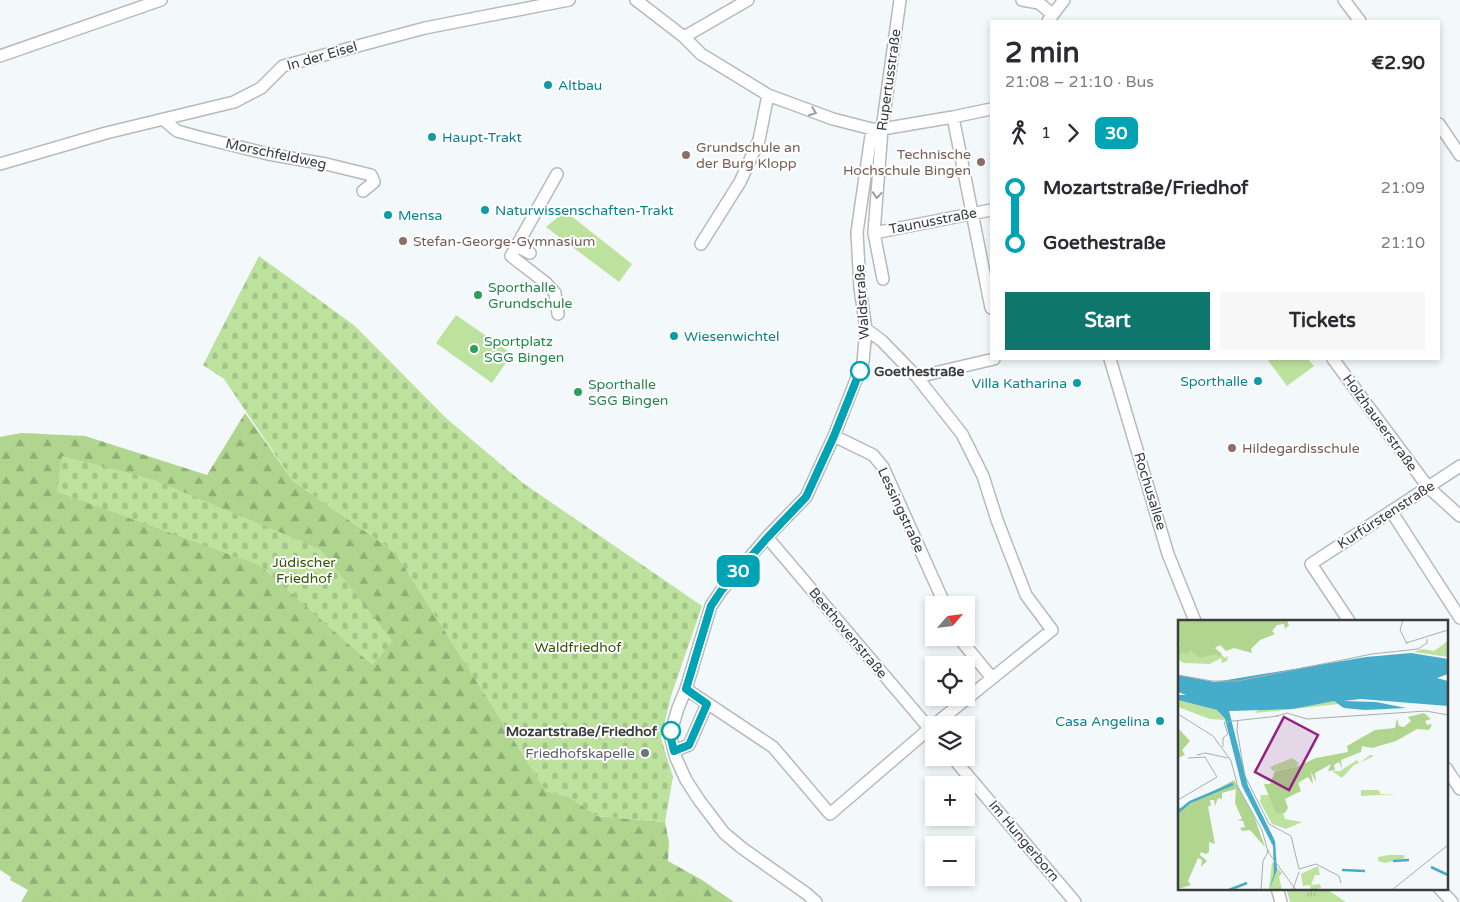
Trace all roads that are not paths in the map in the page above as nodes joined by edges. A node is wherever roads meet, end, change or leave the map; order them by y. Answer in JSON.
{"nodes":[{"id":1,"x":161,"y":0,"type":"edge"},
{"id":2,"x":569,"y":0,"type":"edge"},
{"id":3,"x":636,"y":0,"type":"edge"},
{"id":4,"x":746,"y":0,"type":"edge"},
{"id":5,"x":900,"y":0,"type":"edge"},
{"id":6,"x":1022,"y":0,"type":"edge"},
{"id":7,"x":1064,"y":0,"type":"edge"},
{"id":8,"x":1344,"y":0,"type":"edge"},
{"id":9,"x":1050,"y":18,"type":"edge"},
{"id":10,"x":1359,"y":20,"type":"edge"},
{"id":11,"x":684,"y":37,"type":"junction"},
{"id":12,"x":0,"y":56,"type":"edge"},
{"id":13,"x":768,"y":95,"type":"junction"},
{"id":14,"x":990,"y":109,"type":"edge"},
{"id":15,"x":953,"y":117,"type":"junction"},
{"id":16,"x":164,"y":120,"type":"junction"},
{"id":17,"x":1440,"y":125,"type":"edge"},
{"id":18,"x":877,"y":129,"type":"junction"},
{"id":19,"x":1460,"y":154,"type":"edge"},
{"id":20,"x":0,"y":164,"type":"edge"},
{"id":21,"x":557,"y":174,"type":"dead end"},
{"id":22,"x":363,"y":191,"type":"dead end"},
{"id":23,"x":990,"y":210,"type":"edge"},
{"id":24,"x":972,"y":214,"type":"junction"},
{"id":25,"x":874,"y":233,"type":"junction"},
{"id":26,"x":700,"y":244,"type":"dead end"},
{"id":27,"x":516,"y":246,"type":"junction"},
{"id":28,"x":530,"y":253,"type":"dead end"},
{"id":29,"x":883,"y":279,"type":"dead end"},
{"id":30,"x":990,"y":303,"type":"edge"},
{"id":31,"x":558,"y":314,"type":"dead end"},
{"id":32,"x":866,"y":329,"type":"junction"},
{"id":33,"x":990,"y":360,"type":"edge"},
{"id":34,"x":1110,"y":360,"type":"edge"},
{"id":35,"x":1334,"y":360,"type":"edge"},
{"id":36,"x":917,"y":378,"type":"junction"},
{"id":37,"x":834,"y":436,"type":"junction"},
{"id":38,"x":1460,"y":466,"type":"edge"},
{"id":39,"x":1428,"y":487,"type":"junction"},
{"id":40,"x":1391,"y":511,"type":"junction"},
{"id":41,"x":1460,"y":516,"type":"edge"},
{"id":42,"x":767,"y":538,"type":"junction"},
{"id":43,"x":941,"y":596,"type":"edge"},
{"id":44,"x":1460,"y":618,"type":"edge"},
{"id":45,"x":1195,"y":620,"type":"edge"},
{"id":46,"x":1348,"y":620,"type":"edge"},
{"id":47,"x":966,"y":646,"type":"edge"},
{"id":48,"x":992,"y":678,"type":"junction"},
{"id":49,"x":686,"y":689,"type":"junction"},
{"id":50,"x":707,"y":704,"type":"junction"},
{"id":51,"x":949,"y":716,"type":"edge"},
{"id":52,"x":925,"y":725,"type":"edge"},
{"id":53,"x":925,"y":737,"type":"edge"},
{"id":54,"x":674,"y":751,"type":"junction"},
{"id":55,"x":960,"y":766,"type":"edge"},
{"id":56,"x":1448,"y":771,"type":"edge"},
{"id":57,"x":1460,"y":788,"type":"edge"},
{"id":58,"x":1442,"y":890,"type":"edge"},
{"id":59,"x":816,"y":902,"type":"edge"},
{"id":60,"x":1075,"y":902,"type":"edge"},
{"id":61,"x":1452,"y":902,"type":"edge"}],
"edges":[{"from":1,"to":12,"type":"street"},
{"from":2,"to":16,"type":"street","name":"In der Eisel"},
{"from":3,"to":11,"type":"street"},
{"from":4,"to":11,"type":"street"},
{"from":5,"to":18,"type":"street","name":"Rupertusstraße"},
{"from":6,"to":9,"type":"street"},
{"from":7,"to":9,"type":"street"},
{"from":8,"to":10,"type":"street"},
{"from":11,"to":13,"type":"street"},
{"from":13,"to":18,"type":"street","one_way":true},
{"from":13,"to":26,"type":"street"},
{"from":14,"to":15,"type":"street"},
{"from":15,"to":18,"type":"street"},
{"from":15,"to":24,"type":"street"},
{"from":16,"to":20,"type":"street","name":"In der Eisel"},
{"from":16,"to":22,"type":"street","name":"Morschfeldweg"},
{"from":17,"to":19,"type":"street"},
{"from":18,"to":25,"type":"street","name":"Rupertusstraße","one_way":true},
{"from":18,"to":32,"type":"street","name":"Waldstraße"},
{"from":21,"to":27,"type":"street"},
{"from":23,"to":24,"type":"street","name":"Taunusstraße"},
{"from":24,"to":25,"type":"street","name":"Taunusstraße"},
{"from":24,"to":30,"type":"street"},
{"from":25,"to":29,"type":"street","name":"Rupertusstraße"},
{"from":27,"to":28,"type":"street"},
{"from":27,"to":31,"type":"street"},
{"from":32,"to":36,"type":"street"},
{"from":32,"to":37,"type":"street","name":"Waldstraße"},
{"from":33,"to":36,"type":"street"},
{"from":34,"to":45,"type":"street","name":"Rochusallee"},
{"from":35,"to":39,"type":"street","name":"Holzhauserstraße"},
{"from":36,"to":48,"type":"street"},
{"from":37,"to":42,"type":"street","name":"Waldstraße"},
{"from":37,"to":43,"type":"street","name":"Lessingstraße"},
{"from":38,"to":39,"type":"street","name":"Kurfürstenstraße"},
{"from":39,"to":40,"type":"street","name":"Kurfürstenstraße"},
{"from":39,"to":41,"type":"street","name":"Holzhauserstraße"},
{"from":40,"to":44,"type":"street"},
{"from":40,"to":46,"type":"street","name":"Kurfürstenstraße"},
{"from":42,"to":49,"type":"street","name":"Waldstraße"},
{"from":42,"to":52,"type":"street","name":"Beethovenstraße"},
{"from":47,"to":48,"type":"street"},
{"from":48,"to":51,"type":"street"},
{"from":49,"to":50,"type":"street"},
{"from":49,"to":54,"type":"street","name":"Waldstraße"},
{"from":50,"to":53,"type":"street"},
{"from":50,"to":54,"type":"street"},
{"from":54,"to":59,"type":"street","name":"Waldstraße"},
{"from":55,"to":60,"type":"street","name":"Im Hungerborn"},
{"from":56,"to":57,"type":"street"},
{"from":58,"to":61,"type":"street"}]}
